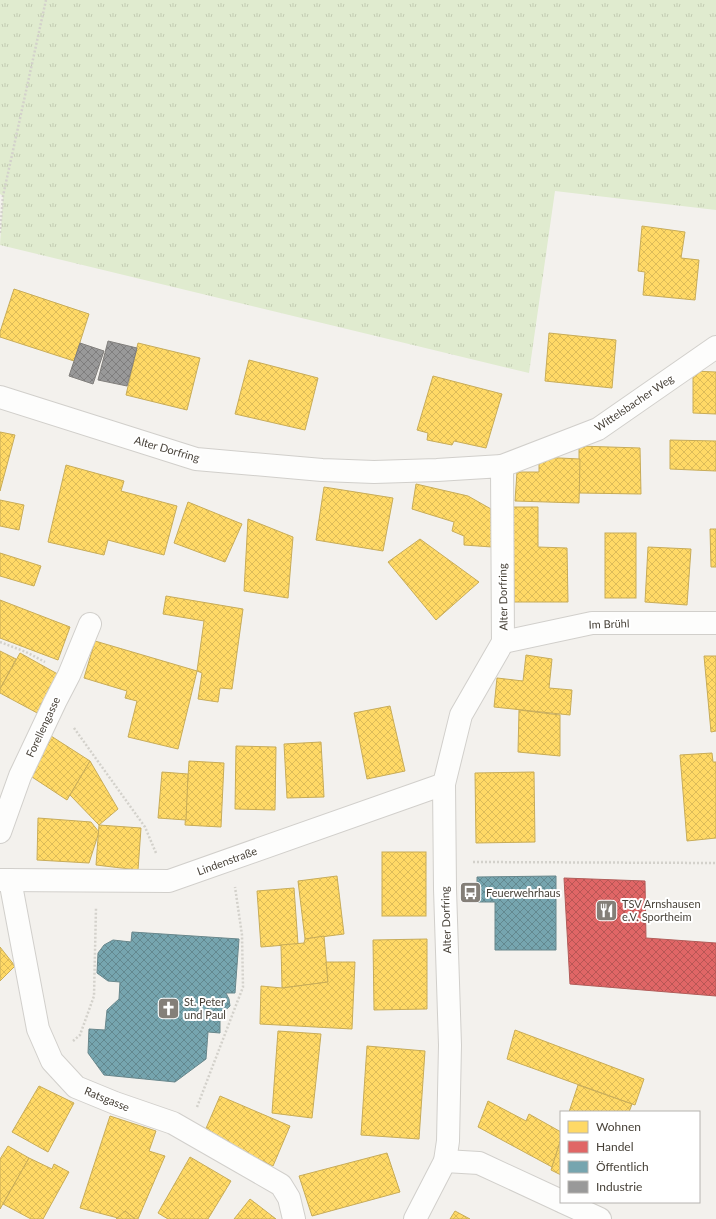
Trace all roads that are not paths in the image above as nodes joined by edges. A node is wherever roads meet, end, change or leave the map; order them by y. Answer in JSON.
{"nodes":[{"id":1,"x":716,"y":346,"type":"edge"},
{"id":2,"x":0,"y":397,"type":"edge"},
{"id":3,"x":502,"y":466,"type":"junction"},
{"id":4,"x":716,"y":623,"type":"edge"},
{"id":5,"x":90,"y":624,"type":"dead end"},
{"id":6,"x":503,"y":642,"type":"junction"},
{"id":7,"x":444,"y":784,"type":"junction"},
{"id":8,"x":0,"y":832,"type":"edge"},
{"id":9,"x":5,"y":880,"type":"edge"},
{"id":10,"x":445,"y":1161,"type":"junction"},
{"id":11,"x":560,"y":1200,"type":"edge"},
{"id":12,"x":566,"y":1203,"type":"edge"},
{"id":13,"x":294,"y":1219,"type":"edge"},
{"id":14,"x":415,"y":1219,"type":"edge"},
{"id":15,"x":600,"y":1219,"type":"edge"}],
"edges":[{"from":1,"to":3,"type":"street","name":"Wittelsbacher Weg"},
{"from":2,"to":3,"type":"street","name":"Alter Dorfring"},
{"from":3,"to":6,"type":"street","name":"Alter Dorfring"},
{"from":4,"to":6,"type":"street","name":"Im Brühl"},
{"from":5,"to":8,"type":"street","name":"Forellengasse"},
{"from":6,"to":7,"type":"street","name":"Alter Dorfring"},
{"from":7,"to":9,"type":"street","name":"Lindenstraße"},
{"from":7,"to":10,"type":"street","name":"Alter Dorfring"},
{"from":9,"to":13,"type":"street","name":"Ratsgasse"},
{"from":10,"to":11,"type":"street"},
{"from":10,"to":14,"type":"street","name":"Alter Dorfring"},
{"from":12,"to":15,"type":"street"}]}
